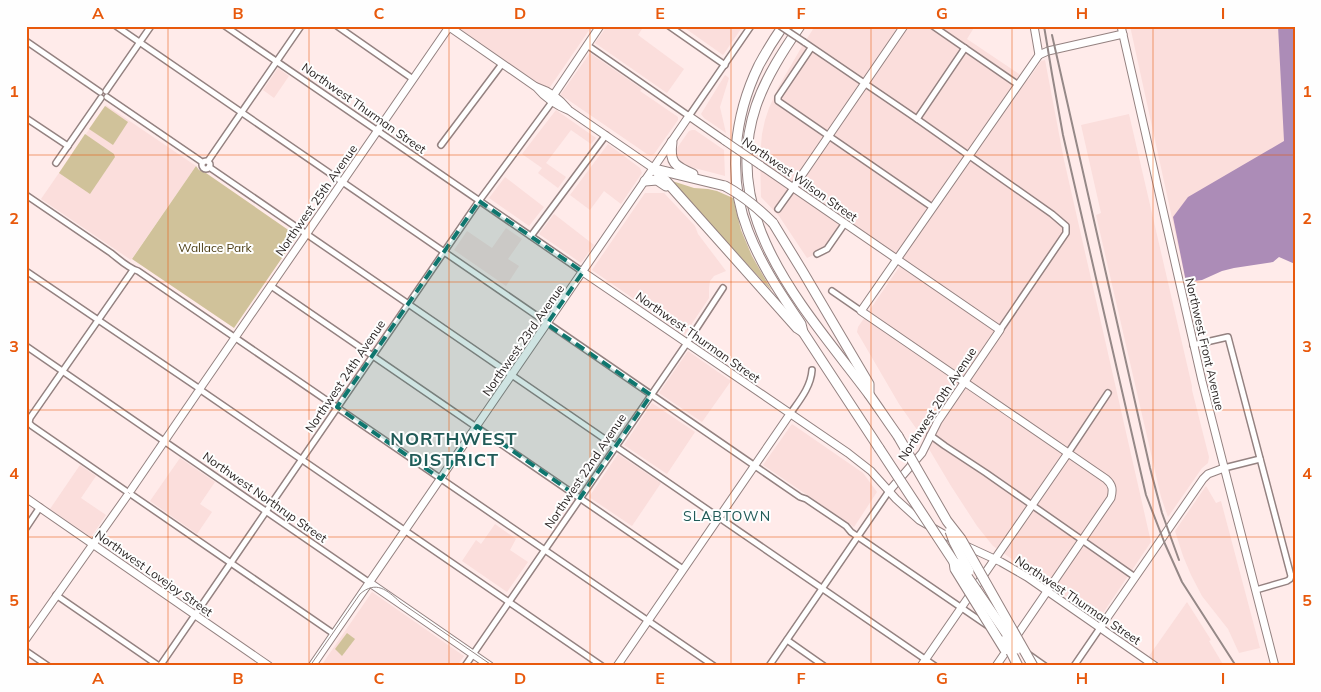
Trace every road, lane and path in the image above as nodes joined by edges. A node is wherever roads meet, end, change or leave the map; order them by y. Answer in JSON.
{"nodes":[{"id":1,"x":116,"y":26,"type":"edge"},
{"id":2,"x":151,"y":26,"type":"edge"},
{"id":3,"x":225,"y":26,"type":"edge"},
{"id":4,"x":301,"y":26,"type":"edge"},
{"id":5,"x":337,"y":26,"type":"edge"},
{"id":6,"x":600,"y":26,"type":"edge"},
{"id":7,"x":669,"y":26,"type":"edge"},
{"id":8,"x":752,"y":26,"type":"edge"},
{"id":9,"x":782,"y":26,"type":"edge"},
{"id":10,"x":800,"y":26,"type":"edge"},
{"id":11,"x":904,"y":26,"type":"edge"},
{"id":12,"x":933,"y":26,"type":"edge"},
{"id":13,"x":1034,"y":26,"type":"edge"},
{"id":14,"x":449,"y":27,"type":"edge"},
{"id":15,"x":1122,"y":30,"type":"edge"},
{"id":16,"x":26,"y":41,"type":"edge"},
{"id":17,"x":140,"y":42,"type":"junction"},
{"id":18,"x":587,"y":45,"type":"junction"},
{"id":19,"x":811,"y":48,"type":"junction"},
{"id":20,"x":965,"y":48,"type":"junction"},
{"id":21,"x":1038,"y":55,"type":"junction"},
{"id":22,"x":277,"y":62,"type":"junction"},
{"id":23,"x":502,"y":64,"type":"junction"},
{"id":24,"x":724,"y":65,"type":"junction"},
{"id":25,"x":413,"y":79,"type":"junction"},
{"id":26,"x":865,"y":84,"type":"junction"},
{"id":27,"x":1017,"y":84,"type":"junction"},
{"id":28,"x":103,"y":95,"type":"junction"},
{"id":29,"x":553,"y":99,"type":"junction"},
{"id":30,"x":241,"y":113,"type":"junction"},
{"id":31,"x":689,"y":116,"type":"junction"},
{"id":32,"x":26,"y":118,"type":"edge"},
{"id":33,"x":917,"y":118,"type":"junction"},
{"id":34,"x":378,"y":131,"type":"junction"},
{"id":35,"x":606,"y":135,"type":"junction"},
{"id":36,"x":829,"y":136,"type":"junction"},
{"id":37,"x":672,"y":142,"type":"junction"},
{"id":38,"x":441,"y":145,"type":"dead end"},
{"id":39,"x":68,"y":146,"type":"junction"},
{"id":40,"x":968,"y":155,"type":"junction"},
{"id":41,"x":56,"y":163,"type":"dead end"},
{"id":42,"x":206,"y":164,"type":"junction"},
{"id":43,"x":653,"y":168,"type":"junction"},
{"id":44,"x":645,"y":181,"type":"junction"},
{"id":45,"x":342,"y":183,"type":"junction"},
{"id":46,"x":711,"y":183,"type":"junction"},
{"id":47,"x":793,"y":188,"type":"junction"},
{"id":48,"x":26,"y":195,"type":"edge"},
{"id":49,"x":479,"y":201,"type":"junction"},
{"id":50,"x":932,"y":207,"type":"junction"},
{"id":51,"x":778,"y":209,"type":"dead end"},
{"id":52,"x":845,"y":223,"type":"junction"},
{"id":53,"x":706,"y":226,"type":"junction"},
{"id":54,"x":306,"y":235,"type":"junction"},
{"id":55,"x":531,"y":236,"type":"junction"},
{"id":56,"x":444,"y":252,"type":"junction"},
{"id":57,"x":816,"y":254,"type":"dead end"},
{"id":58,"x":897,"y":259,"type":"junction"},
{"id":59,"x":26,"y":270,"type":"edge"},
{"id":60,"x":133,"y":270,"type":"junction"},
{"id":61,"x":583,"y":272,"type":"junction"},
{"id":62,"x":271,"y":286,"type":"junction"},
{"id":63,"x":723,"y":288,"type":"dead end"},
{"id":64,"x":832,"y":291,"type":"dead end"},
{"id":65,"x":408,"y":304,"type":"junction"},
{"id":66,"x":861,"y":311,"type":"junction"},
{"id":67,"x":98,"y":320,"type":"junction"},
{"id":68,"x":547,"y":324,"type":"junction"},
{"id":69,"x":1000,"y":330,"type":"junction"},
{"id":70,"x":803,"y":332,"type":"junction"},
{"id":71,"x":236,"y":338,"type":"junction"},
{"id":72,"x":686,"y":343,"type":"junction"},
{"id":73,"x":1193,"y":345,"type":"junction"},
{"id":74,"x":26,"y":346,"type":"edge"},
{"id":75,"x":373,"y":356,"type":"junction"},
{"id":76,"x":812,"y":370,"type":"dead end"},
{"id":77,"x":62,"y":372,"type":"junction"},
{"id":78,"x":512,"y":375,"type":"junction"},
{"id":79,"x":965,"y":382,"type":"junction"},
{"id":80,"x":200,"y":389,"type":"junction"},
{"id":81,"x":1108,"y":393,"type":"dead end"},
{"id":82,"x":869,"y":394,"type":"junction"},
{"id":83,"x":650,"y":395,"type":"junction"},
{"id":84,"x":337,"y":407,"type":"junction"},
{"id":85,"x":790,"y":414,"type":"junction"},
{"id":86,"x":477,"y":426,"type":"junction"},
{"id":87,"x":930,"y":435,"type":"junction"},
{"id":88,"x":164,"y":441,"type":"junction"},
{"id":89,"x":615,"y":447,"type":"junction"},
{"id":90,"x":1068,"y":453,"type":"junction"},
{"id":91,"x":1260,"y":459,"type":"junction"},
{"id":92,"x":301,"y":460,"type":"junction"},
{"id":93,"x":754,"y":466,"type":"junction"},
{"id":94,"x":1224,"y":468,"type":"junction"},
{"id":95,"x":441,"y":479,"type":"junction"},
{"id":96,"x":889,"y":491,"type":"junction"},
{"id":97,"x":129,"y":493,"type":"junction"},
{"id":98,"x":26,"y":498,"type":"edge"},
{"id":99,"x":580,"y":498,"type":"junction"},
{"id":100,"x":1032,"y":505,"type":"junction"},
{"id":101,"x":40,"y":507,"type":"junction"},
{"id":102,"x":266,"y":511,"type":"junction"},
{"id":103,"x":719,"y":518,"type":"junction"},
{"id":104,"x":946,"y":521,"type":"junction"},
{"id":105,"x":26,"y":528,"type":"edge"},
{"id":106,"x":405,"y":531,"type":"junction"},
{"id":107,"x":858,"y":537,"type":"junction"},
{"id":108,"x":1082,"y":540,"type":"junction"},
{"id":109,"x":93,"y":544,"type":"junction"},
{"id":110,"x":544,"y":550,"type":"junction"},
{"id":111,"x":995,"y":560,"type":"junction"},
{"id":112,"x":230,"y":562,"type":"junction"},
{"id":113,"x":954,"y":562,"type":"junction"},
{"id":114,"x":683,"y":569,"type":"junction"},
{"id":115,"x":1135,"y":577,"type":"junction"},
{"id":116,"x":370,"y":583,"type":"junction"},
{"id":117,"x":822,"y":589,"type":"junction"},
{"id":118,"x":1256,"y":590,"type":"junction"},
{"id":119,"x":1048,"y":591,"type":"junction"},
{"id":120,"x":56,"y":595,"type":"junction"},
{"id":121,"x":509,"y":602,"type":"junction"},
{"id":122,"x":962,"y":608,"type":"junction"},
{"id":123,"x":195,"y":614,"type":"junction"},
{"id":124,"x":648,"y":620,"type":"junction"},
{"id":125,"x":1100,"y":628,"type":"junction"},
{"id":126,"x":334,"y":634,"type":"junction"},
{"id":127,"x":26,"y":639,"type":"edge"},
{"id":128,"x":787,"y":640,"type":"junction"},
{"id":129,"x":1012,"y":642,"type":"junction"},
{"id":130,"x":26,"y":651,"type":"edge"},
{"id":131,"x":473,"y":654,"type":"junction"},
{"id":132,"x":924,"y":663,"type":"edge"},
{"id":133,"x":1153,"y":665,"type":"edge"},
{"id":134,"x":48,"y":666,"type":"edge"},
{"id":135,"x":160,"y":666,"type":"edge"},
{"id":136,"x":269,"y":666,"type":"edge"},
{"id":137,"x":312,"y":666,"type":"edge"},
{"id":138,"x":465,"y":666,"type":"edge"},
{"id":139,"x":490,"y":666,"type":"edge"},
{"id":140,"x":602,"y":666,"type":"edge"},
{"id":141,"x":617,"y":666,"type":"edge"},
{"id":142,"x":714,"y":666,"type":"edge"},
{"id":143,"x":769,"y":666,"type":"edge"},
{"id":144,"x":824,"y":666,"type":"edge"},
{"id":145,"x":935,"y":666,"type":"edge"},
{"id":146,"x":996,"y":666,"type":"edge"},
{"id":147,"x":1013,"y":666,"type":"edge"},
{"id":148,"x":1018,"y":666,"type":"edge"},
{"id":149,"x":1031,"y":666,"type":"edge"},
{"id":150,"x":1045,"y":666,"type":"edge"},
{"id":151,"x":1074,"y":666,"type":"edge"},
{"id":152,"x":1275,"y":666,"type":"edge"}],
"edges":[{"from":1,"to":17,"type":"street"},
{"from":2,"to":17,"type":"street"},
{"from":3,"to":22,"type":"street","name":"Northwest Thurman Street"},
{"from":4,"to":22,"type":"street"},
{"from":5,"to":25,"type":"street"},
{"from":6,"to":18,"type":"street","name":"Northwest 24th Avenue"},
{"from":7,"to":24,"type":"street"},
{"from":8,"to":24,"type":"street","name":"Northwest 23rd Avenue"},
{"from":9,"to":19,"type":"street","bridge":true},
{"from":9,"to":70,"type":"highway"},
{"from":10,"to":82,"type":"highway"},
{"from":11,"to":26,"type":"street"},
{"from":12,"to":20,"type":"street"},
{"from":13,"to":21,"type":"street"},
{"from":14,"to":23,"type":"street"},
{"from":14,"to":25,"type":"street","name":"Northwest 25th Avenue"},
{"from":15,"to":21,"type":"street"},
{"from":15,"to":73,"type":"street","name":"Northwest Front Avenue"},
{"from":16,"to":28,"type":"street"},
{"from":17,"to":28,"type":"street"},
{"from":17,"to":30,"type":"street"},
{"from":18,"to":29,"type":"street","name":"Northwest 24th Avenue"},
{"from":18,"to":31,"type":"street","name":"Northwest Wilson Street"},
{"from":19,"to":26,"type":"street"},
{"from":19,"to":36,"type":"street"},
{"from":20,"to":27,"type":"street"},
{"from":20,"to":33,"type":"street"},
{"from":21,"to":27,"type":"street"},
{"from":22,"to":30,"type":"street"},
{"from":22,"to":34,"type":"street","name":"Northwest Thurman Street"},
{"from":23,"to":29,"type":"street"},
{"from":23,"to":38,"type":"street"},
{"from":24,"to":31,"type":"street","name":"Northwest 23rd Avenue"},
{"from":25,"to":34,"type":"street","name":"Northwest 25th Avenue"},
{"from":26,"to":33,"type":"street"},
{"from":26,"to":36,"type":"street"},
{"from":27,"to":40,"type":"street"},
{"from":28,"to":39,"type":"street"},
{"from":28,"to":42,"type":"street"},
{"from":29,"to":35,"type":"street"},
{"from":29,"to":49,"type":"street","name":"Northwest 24th Avenue"},
{"from":30,"to":42,"type":"street"},
{"from":30,"to":45,"type":"street"},
{"from":31,"to":37,"type":"street","name":"Northwest 23rd Avenue"},
{"from":31,"to":47,"type":"street","name":"Northwest Wilson Street","bridge":true},
{"from":32,"to":39,"type":"street"},
{"from":33,"to":40,"type":"street"},
{"from":34,"to":45,"type":"street","name":"Northwest 25th Avenue"},
{"from":34,"to":49,"type":"street","name":"Northwest Thurman Street"},
{"from":35,"to":43,"type":"street"},
{"from":35,"to":55,"type":"street"},
{"from":36,"to":47,"type":"street"},
{"from":36,"to":50,"type":"street"},
{"from":37,"to":43,"type":"street","name":"Northwest 23rd Avenue"},
{"from":37,"to":46,"type":"highway"},
{"from":39,"to":41,"type":"street"},
{"from":40,"to":50,"type":"street"},
{"from":40,"to":69,"type":"street","name":"Northwest 20th Avenue"},
{"from":42,"to":54,"type":"street"},
{"from":43,"to":44,"type":"street","name":"Northwest 23rd Avenue"},
{"from":43,"to":46,"type":"highway"},
{"from":43,"to":53,"type":"highway"},
{"from":44,"to":53,"type":"highway"},
{"from":44,"to":61,"type":"street","name":"Northwest 23rd Avenue"},
{"from":45,"to":54,"type":"street","name":"Northwest 25th Avenue"},
{"from":45,"to":56,"type":"street"},
{"from":46,"to":82,"type":"highway","bridge":true},
{"from":47,"to":51,"type":"street"},
{"from":47,"to":52,"type":"street","name":"Northwest Wilson Street"},
{"from":48,"to":60,"type":"street"},
{"from":49,"to":55,"type":"street","name":"Northwest Thurman Street"},
{"from":49,"to":56,"type":"street","name":"Northwest 24th Avenue"},
{"from":50,"to":58,"type":"street"},
{"from":52,"to":57,"type":"street"},
{"from":52,"to":58,"type":"street","name":"Northwest Wilson Street"},
{"from":53,"to":70,"type":"highway"},
{"from":54,"to":62,"type":"street","name":"Northwest 25th Avenue"},
{"from":54,"to":65,"type":"street"},
{"from":55,"to":61,"type":"street","name":"Northwest Thurman Street"},
{"from":56,"to":65,"type":"street","name":"Northwest 24th Avenue"},
{"from":56,"to":68,"type":"street"},
{"from":58,"to":66,"type":"street"},
{"from":58,"to":69,"type":"street","name":"Northwest Wilson Street"},
{"from":59,"to":67,"type":"street"},
{"from":60,"to":67,"type":"street"},
{"from":60,"to":71,"type":"street"},
{"from":61,"to":68,"type":"street","name":"Northwest 23rd Avenue"},
{"from":61,"to":72,"type":"street","name":"Northwest Thurman Street"},
{"from":62,"to":71,"type":"street","name":"Northwest 25th Avenue"},
{"from":62,"to":75,"type":"street"},
{"from":63,"to":72,"type":"street","name":"Northwest 22nd Avenue"},
{"from":64,"to":66,"type":"street"},
{"from":65,"to":75,"type":"street","name":"Northwest 24th Avenue"},
{"from":65,"to":78,"type":"street"},
{"from":66,"to":79,"type":"street"},
{"from":67,"to":77,"type":"street"},
{"from":67,"to":80,"type":"street"},
{"from":68,"to":78,"type":"street","name":"Northwest 23rd Avenue"},
{"from":68,"to":83,"type":"street"},
{"from":69,"to":79,"type":"street","name":"Northwest 20th Avenue"},
{"from":70,"to":113,"type":"highway","bridge":true},
{"from":71,"to":80,"type":"street","name":"Northwest 25th Avenue"},
{"from":71,"to":84,"type":"street"},
{"from":72,"to":83,"type":"street","name":"Northwest 22nd Avenue"},
{"from":72,"to":85,"type":"street","name":"Northwest Thurman Street"},
{"from":73,"to":91,"type":"street"},
{"from":73,"to":94,"type":"street","name":"Northwest Front Avenue"},
{"from":74,"to":77,"type":"street","name":"Northwest Northrup Street"},
{"from":75,"to":84,"type":"street","name":"Northwest 24th Avenue"},
{"from":75,"to":86,"type":"street"},
{"from":76,"to":85,"type":"street"},
{"from":77,"to":88,"type":"street","name":"Northwest Northrup Street"},
{"from":77,"to":97,"type":"street"},
{"from":78,"to":86,"type":"street","name":"Northwest 23rd Avenue"},
{"from":78,"to":89,"type":"street"},
{"from":79,"to":87,"type":"street","name":"Northwest 20th Avenue"},
{"from":79,"to":90,"type":"street"},
{"from":80,"to":88,"type":"street","name":"Northwest 25th Avenue"},
{"from":80,"to":92,"type":"street"},
{"from":81,"to":90,"type":"street"},
{"from":82,"to":104,"type":"highway","bridge":true},
{"from":83,"to":89,"type":"street","name":"Northwest 22nd Avenue"},
{"from":83,"to":93,"type":"street"},
{"from":84,"to":92,"type":"street","name":"Northwest 24th Avenue"},
{"from":84,"to":95,"type":"street"},
{"from":85,"to":93,"type":"street"},
{"from":85,"to":96,"type":"street","name":"Northwest Thurman Street"},
{"from":86,"to":95,"type":"street","name":"Northwest 23rd Avenue"},
{"from":86,"to":99,"type":"street"},
{"from":87,"to":96,"type":"street","name":"Northwest 20th Avenue"},
{"from":87,"to":100,"type":"street"},
{"from":88,"to":97,"type":"street","name":"Northwest 25th Avenue"},
{"from":88,"to":102,"type":"street","name":"Northwest Northrup Street"},
{"from":89,"to":99,"type":"street","name":"Northwest 22nd Avenue"},
{"from":89,"to":103,"type":"street"},
{"from":90,"to":100,"type":"street"},
{"from":90,"to":108,"type":"street"},
{"from":91,"to":94,"type":"street"},
{"from":91,"to":118,"type":"street"},
{"from":92,"to":102,"type":"street","name":"Northwest 24th Avenue"},
{"from":92,"to":106,"type":"street"},
{"from":93,"to":103,"type":"street"},
{"from":93,"to":107,"type":"street"},
{"from":94,"to":115,"type":"street"},
{"from":94,"to":118,"type":"street","name":"Northwest Front Avenue"},
{"from":95,"to":106,"type":"street","name":"Northwest 23rd Avenue"},
{"from":95,"to":110,"type":"street"},
{"from":96,"to":107,"type":"street","name":"Northwest 20th Avenue"},
{"from":96,"to":111,"type":"street","name":"Northwest Thurman Street"},
{"from":97,"to":109,"type":"street","name":"Northwest 25th Avenue"},
{"from":97,"to":112,"type":"street"},
{"from":98,"to":101,"type":"street","name":"Northwest Lovejoy Street"},
{"from":99,"to":110,"type":"street","name":"Northwest 22nd Avenue"},
{"from":99,"to":114,"type":"street"},
{"from":100,"to":108,"type":"street"},
{"from":100,"to":111,"type":"street"},
{"from":101,"to":105,"type":"street"},
{"from":101,"to":109,"type":"street","name":"Northwest Lovejoy Street"},
{"from":102,"to":112,"type":"street","name":"Northwest 24th Avenue"},
{"from":102,"to":116,"type":"street","name":"Northwest Northrup Street"},
{"from":103,"to":114,"type":"street"},
{"from":103,"to":117,"type":"street"},
{"from":104,"to":148,"type":"highway","bridge":true},
{"from":104,"to":149,"type":"highway","bridge":true},
{"from":106,"to":116,"type":"street","name":"Northwest 23rd Avenue"},
{"from":106,"to":121,"type":"street"},
{"from":107,"to":117,"type":"street","name":"Northwest 20th Avenue"},
{"from":107,"to":122,"type":"street"},
{"from":108,"to":115,"type":"street"},
{"from":108,"to":119,"type":"street"},
{"from":109,"to":120,"type":"street","name":"Northwest 25th Avenue"},
{"from":109,"to":123,"type":"street","name":"Northwest Lovejoy Street"},
{"from":110,"to":121,"type":"street","name":"Northwest 22nd Avenue"},
{"from":110,"to":124,"type":"street"},
{"from":111,"to":119,"type":"street","name":"Northwest Thurman Street"},
{"from":111,"to":122,"type":"street"},
{"from":112,"to":123,"type":"street","name":"Northwest 24th Avenue"},
{"from":112,"to":126,"type":"street"},
{"from":113,"to":147,"type":"highway","bridge":true},
{"from":113,"to":149,"type":"highway","bridge":true},
{"from":114,"to":124,"type":"street"},
{"from":115,"to":125,"type":"street"},
{"from":116,"to":126,"type":"street","name":"Northwest 23rd Avenue"},
{"from":116,"to":131,"type":"street","name":"Northwest Northrup Street"},
{"from":117,"to":128,"type":"street","name":"Northwest 20th Avenue"},
{"from":117,"to":132,"type":"street"},
{"from":118,"to":152,"type":"street","name":"Northwest Front Avenue"},
{"from":119,"to":125,"type":"street","name":"Northwest Thurman Street"},
{"from":119,"to":129,"type":"street"},
{"from":120,"to":127,"type":"street","name":"Northwest 25th Avenue"},
{"from":120,"to":135,"type":"street"},
{"from":121,"to":131,"type":"street","name":"Northwest 22nd Avenue"},
{"from":121,"to":140,"type":"street"},
{"from":122,"to":129,"type":"street"},
{"from":122,"to":132,"type":"street"},
{"from":123,"to":135,"type":"street","name":"Northwest 24th Avenue"},
{"from":123,"to":136,"type":"street","name":"Northwest Lovejoy Street"},
{"from":124,"to":141,"type":"street"},
{"from":124,"to":142,"type":"street"},
{"from":125,"to":133,"type":"street","name":"Northwest Thurman Street"},
{"from":125,"to":151,"type":"street"},
{"from":126,"to":137,"type":"street","name":"Northwest 23rd Avenue"},
{"from":128,"to":143,"type":"street","name":"Northwest 20th Avenue"},
{"from":128,"to":144,"type":"street"},
{"from":129,"to":146,"type":"street"},
{"from":129,"to":150,"type":"street"},
{"from":130,"to":134,"type":"street"},
{"from":131,"to":138,"type":"street","name":"Northwest 22nd Avenue"},
{"from":131,"to":139,"type":"street","name":"Northwest Northrup Street"},
{"from":132,"to":145,"type":"street"}]}
